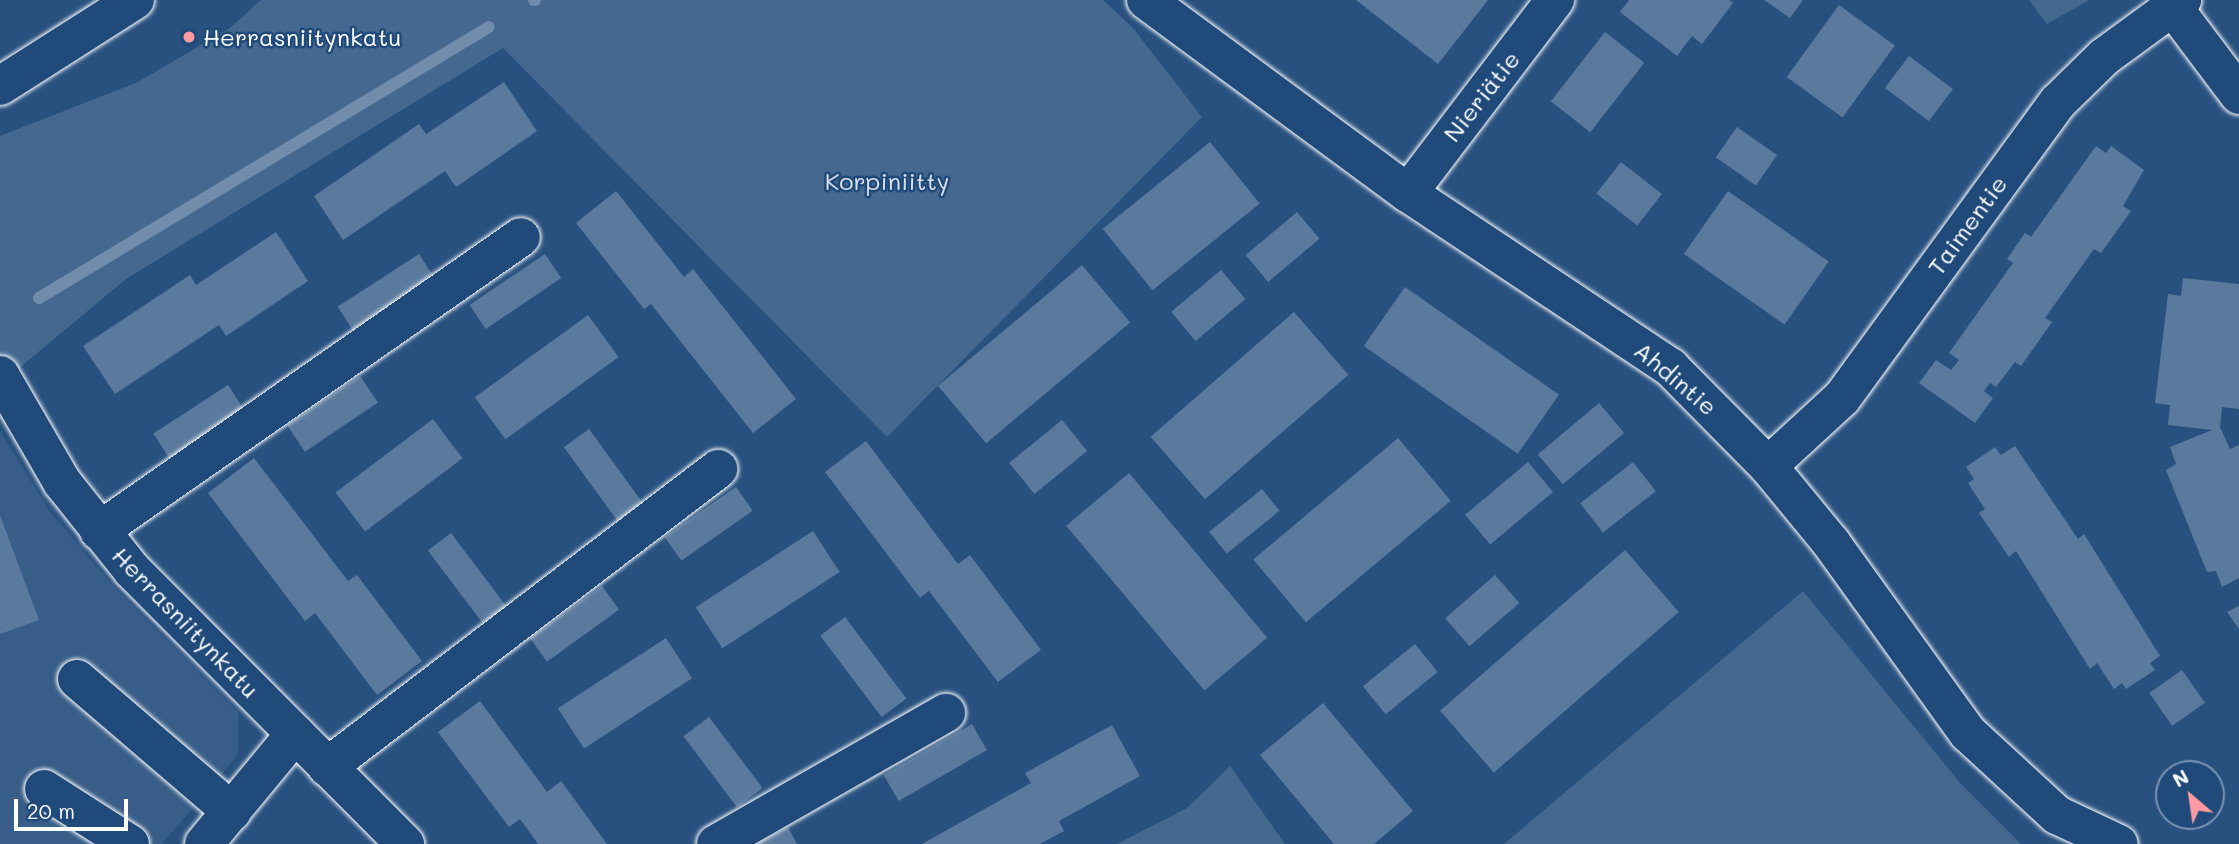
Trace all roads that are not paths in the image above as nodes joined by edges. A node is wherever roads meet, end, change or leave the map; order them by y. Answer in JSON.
{"nodes":[{"id":1,"x":135,"y":0,"type":"edge"},
{"id":2,"x":1146,"y":0,"type":"edge"},
{"id":3,"x":1555,"y":0,"type":"edge"},
{"id":4,"x":2177,"y":3,"type":"edge"},
{"id":5,"x":0,"y":86,"type":"edge"},
{"id":6,"x":2239,"y":95,"type":"edge"},
{"id":7,"x":1408,"y":193,"type":"junction"},
{"id":8,"x":521,"y":237,"type":"dead end"},
{"id":9,"x":0,"y":374,"type":"edge"},
{"id":10,"x":1768,"y":466,"type":"junction"},
{"id":11,"x":718,"y":469,"type":"dead end"},
{"id":12,"x":99,"y":531,"type":"junction"},
{"id":13,"x":77,"y":679,"type":"dead end"},
{"id":14,"x":946,"y":713,"type":"dead end"},
{"id":15,"x":295,"y":734,"type":"junction"},
{"id":16,"x":327,"y":767,"type":"junction"},
{"id":17,"x":44,"y":789,"type":"dead end"},
{"id":18,"x":232,"y":812,"type":"junction"},
{"id":19,"x":130,"y":844,"type":"edge"},
{"id":20,"x":204,"y":844,"type":"edge"},
{"id":21,"x":405,"y":844,"type":"edge"},
{"id":22,"x":716,"y":844,"type":"edge"},
{"id":23,"x":2119,"y":844,"type":"edge"}],
"edges":[{"from":1,"to":5,"type":"street"},
{"from":2,"to":7,"type":"street","name":"Ahdintie"},
{"from":3,"to":7,"type":"street","name":"Nieriätie"},
{"from":4,"to":6,"type":"street"},
{"from":4,"to":10,"type":"street","name":"Taimentie"},
{"from":7,"to":10,"type":"street","name":"Ahdintie"},
{"from":8,"to":12,"type":"street"},
{"from":9,"to":12,"type":"street","name":"Herrasniitynkatu"},
{"from":10,"to":23,"type":"street","name":"Ahdintie"},
{"from":11,"to":16,"type":"street"},
{"from":12,"to":15,"type":"street","name":"Herrasniitynkatu"},
{"from":13,"to":18,"type":"street"},
{"from":14,"to":22,"type":"street"},
{"from":15,"to":16,"type":"street","name":"Herrasniitynkatu"},
{"from":15,"to":18,"type":"street"},
{"from":16,"to":21,"type":"street","name":"Herrasniitynkatu"},
{"from":17,"to":19,"type":"street"},
{"from":18,"to":20,"type":"street"}]}
